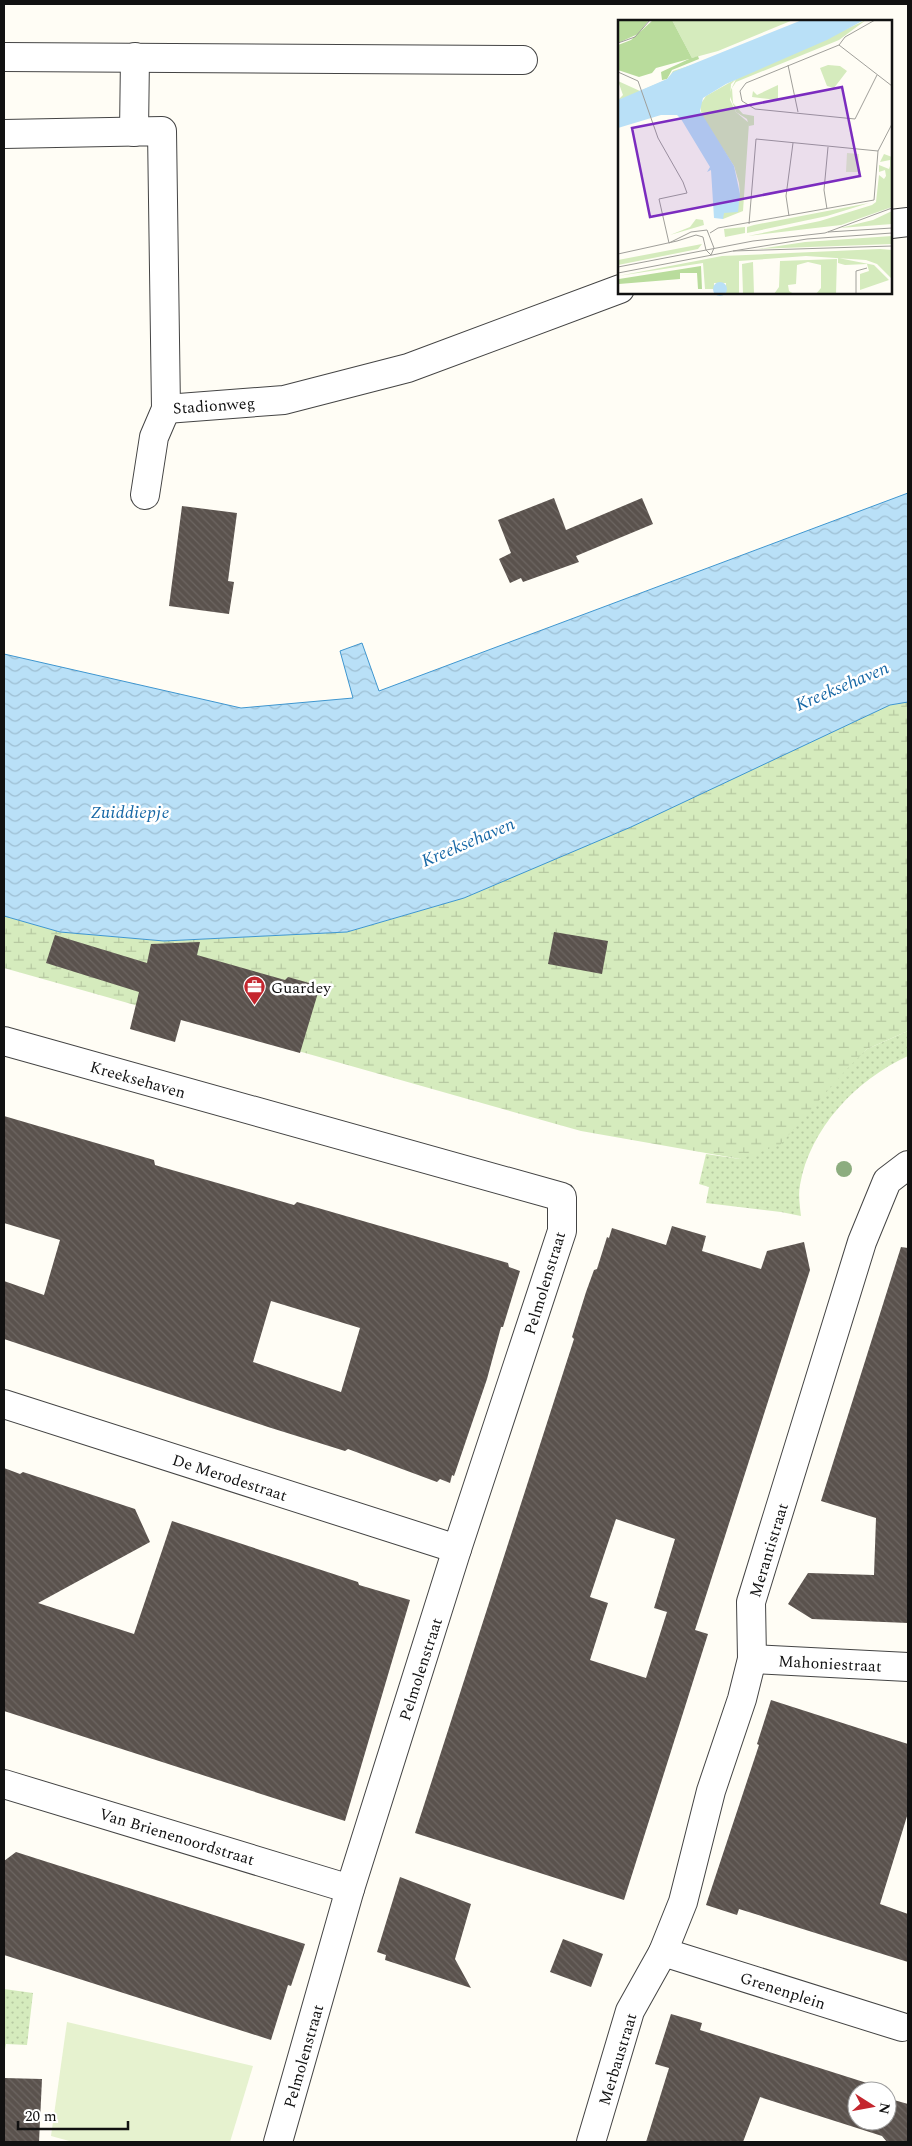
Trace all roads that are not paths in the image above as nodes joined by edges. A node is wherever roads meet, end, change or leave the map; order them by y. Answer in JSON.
{"nodes":[{"id":1,"x":4,"y":56,"type":"edge"},
{"id":2,"x":134,"y":58,"type":"junction"},
{"id":3,"x":523,"y":60,"type":"dead end"},
{"id":4,"x":134,"y":132,"type":"junction"},
{"id":5,"x":4,"y":134,"type":"edge"},
{"id":6,"x":908,"y":222,"type":"edge"},
{"id":7,"x":892,"y":224,"type":"edge"},
{"id":8,"x":618,"y":290,"type":"edge"},
{"id":9,"x":166,"y":409,"type":"junction"},
{"id":10,"x":145,"y":495,"type":"dead end"},
{"id":11,"x":4,"y":1041,"type":"edge"},
{"id":12,"x":908,"y":1165,"type":"edge"},
{"id":13,"x":562,"y":1197,"type":"joint"},
{"id":14,"x":4,"y":1404,"type":"edge"},
{"id":15,"x":457,"y":1550,"type":"junction"},
{"id":16,"x":752,"y":1659,"type":"junction"},
{"id":17,"x":908,"y":1667,"type":"edge"},
{"id":18,"x":4,"y":1784,"type":"edge"},
{"id":19,"x":350,"y":1889,"type":"junction"},
{"id":20,"x":663,"y":1952,"type":"junction"},
{"id":21,"x":902,"y":2027,"type":"dead end"},
{"id":22,"x":278,"y":2142,"type":"edge"},
{"id":23,"x":591,"y":2142,"type":"edge"}],
"edges":[{"from":1,"to":2,"type":"street"},
{"from":2,"to":3,"type":"street"},
{"from":2,"to":4,"type":"street"},
{"from":4,"to":5,"type":"street","name":"Stadionweg"},
{"from":4,"to":9,"type":"street","name":"Stadionweg"},
{"from":6,"to":7,"type":"street"},
{"from":8,"to":9,"type":"street","name":"Stadionweg"},
{"from":9,"to":10,"type":"street"},
{"from":11,"to":13,"type":"street","name":"Kreeksehaven"},
{"from":12,"to":16,"type":"street","name":"Merantistraat"},
{"from":13,"to":15,"type":"street","name":"Pelmolenstraat"},
{"from":14,"to":15,"type":"street","name":"De Merodestraat"},
{"from":15,"to":19,"type":"street","name":"Pelmolenstraat"},
{"from":16,"to":17,"type":"street","name":"Mahoniestraat"},
{"from":16,"to":20,"type":"street","name":"Merantistraat"},
{"from":18,"to":19,"type":"street","name":"Van Brienenoordstraat"},
{"from":19,"to":22,"type":"street","name":"Pelmolenstraat"},
{"from":20,"to":21,"type":"street","name":"Grenenplein"},
{"from":20,"to":23,"type":"street","name":"Merbaustraat"}]}
